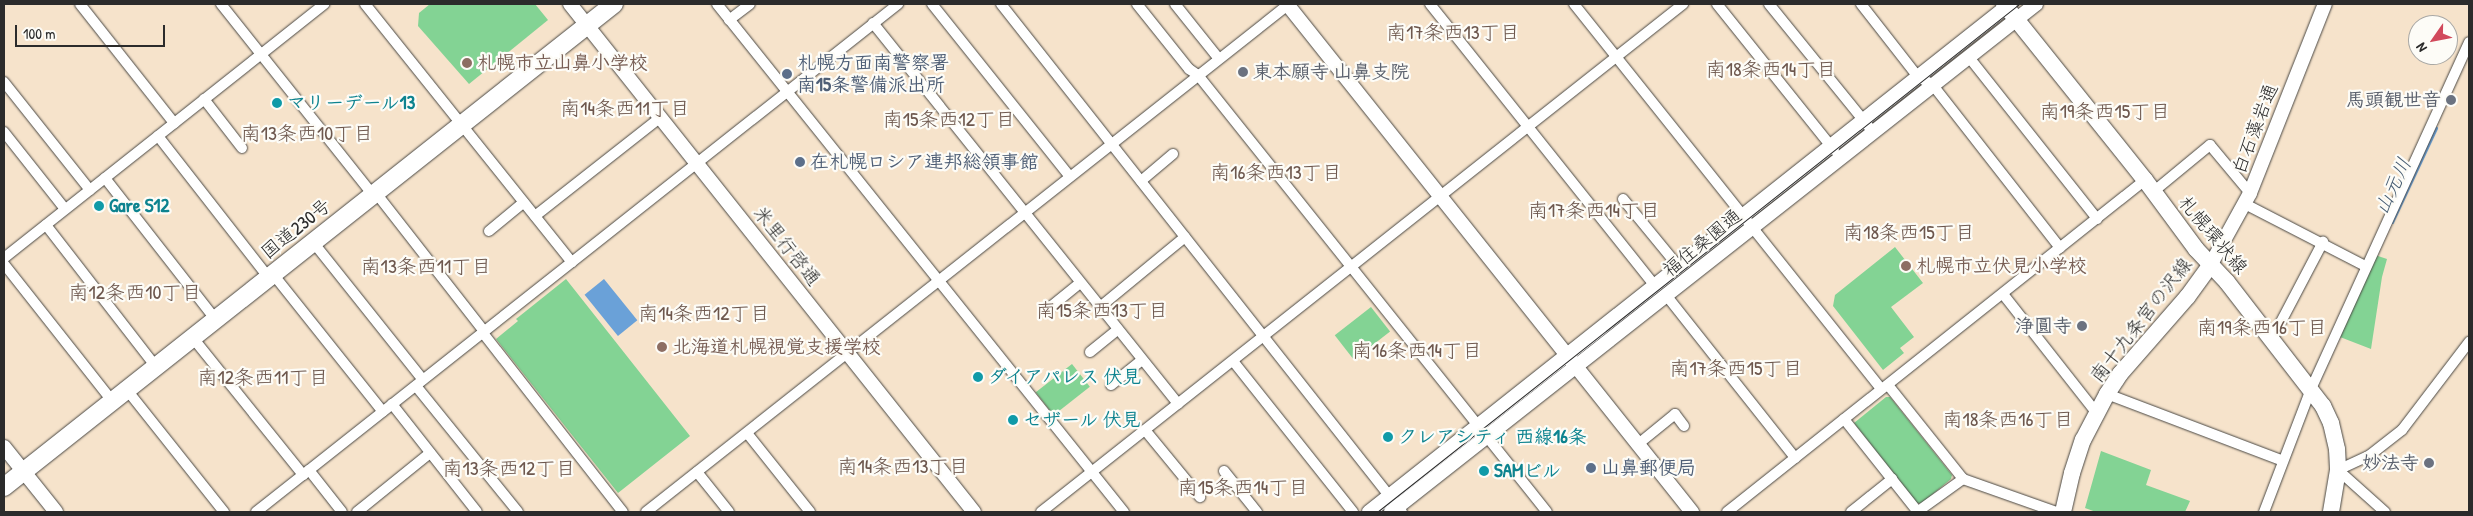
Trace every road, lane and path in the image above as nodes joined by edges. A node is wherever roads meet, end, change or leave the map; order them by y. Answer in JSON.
{"nodes":[{"id":1,"x":80,"y":4,"type":"edge"},
{"id":2,"x":221,"y":4,"type":"edge"},
{"id":3,"x":324,"y":4,"type":"edge"},
{"id":4,"x":365,"y":4,"type":"edge"},
{"id":5,"x":570,"y":4,"type":"edge"},
{"id":6,"x":614,"y":4,"type":"edge"},
{"id":7,"x":717,"y":4,"type":"edge"},
{"id":8,"x":750,"y":4,"type":"edge"},
{"id":9,"x":898,"y":4,"type":"edge"},
{"id":10,"x":932,"y":4,"type":"edge"},
{"id":11,"x":1001,"y":4,"type":"edge"},
{"id":12,"x":1136,"y":4,"type":"edge"},
{"id":13,"x":1176,"y":4,"type":"edge"},
{"id":14,"x":1288,"y":4,"type":"edge"},
{"id":15,"x":1430,"y":4,"type":"edge"},
{"id":16,"x":1574,"y":4,"type":"edge"},
{"id":17,"x":1683,"y":4,"type":"edge"},
{"id":18,"x":1717,"y":4,"type":"edge"},
{"id":19,"x":1769,"y":4,"type":"edge"},
{"id":20,"x":1861,"y":4,"type":"edge"},
{"id":21,"x":2036,"y":4,"type":"edge"},
{"id":22,"x":2324,"y":4,"type":"edge"},
{"id":23,"x":2009,"y":9,"type":"edge"},
{"id":24,"x":729,"y":20,"type":"junction"},
{"id":25,"x":873,"y":23,"type":"junction"},
{"id":26,"x":588,"y":25,"type":"junction"},
{"id":27,"x":2469,"y":42,"type":"edge"},
{"id":28,"x":261,"y":54,"type":"junction"},
{"id":29,"x":1968,"y":56,"type":"junction"},
{"id":30,"x":1616,"y":57,"type":"junction"},
{"id":31,"x":1219,"y":59,"type":"junction"},
{"id":32,"x":1198,"y":75,"type":"junction"},
{"id":33,"x":1918,"y":77,"type":"junction"},
{"id":34,"x":4,"y":82,"type":"edge"},
{"id":35,"x":1932,"y":84,"type":"junction"},
{"id":36,"x":787,"y":91,"type":"junction"},
{"id":37,"x":204,"y":99,"type":"junction"},
{"id":38,"x":661,"y":116,"type":"junction"},
{"id":39,"x":1863,"y":120,"type":"junction"},
{"id":40,"x":174,"y":123,"type":"junction"},
{"id":41,"x":462,"y":124,"type":"junction"},
{"id":42,"x":1528,"y":127,"type":"junction"},
{"id":43,"x":4,"y":132,"type":"edge"},
{"id":44,"x":1873,"y":132,"type":"junction"},
{"id":45,"x":158,"y":136,"type":"junction"},
{"id":46,"x":1111,"y":144,"type":"junction"},
{"id":47,"x":242,"y":148,"type":"dead end"},
{"id":48,"x":1835,"y":151,"type":"junction"},
{"id":49,"x":1173,"y":154,"type":"dead end"},
{"id":50,"x":697,"y":162,"type":"junction"},
{"id":51,"x":1070,"y":177,"type":"junction"},
{"id":52,"x":105,"y":178,"type":"junction"},
{"id":53,"x":1140,"y":181,"type":"junction"},
{"id":54,"x":2149,"y":186,"type":"junction"},
{"id":55,"x":90,"y":190,"type":"junction"},
{"id":56,"x":374,"y":194,"type":"junction"},
{"id":57,"x":1441,"y":196,"type":"junction"},
{"id":58,"x":1623,"y":199,"type":"dead end"},
{"id":59,"x":2248,"y":199,"type":"junction"},
{"id":60,"x":524,"y":202,"type":"junction"},
{"id":61,"x":66,"y":209,"type":"junction"},
{"id":62,"x":1024,"y":213,"type":"junction"},
{"id":63,"x":1742,"y":215,"type":"junction"},
{"id":64,"x":535,"y":216,"type":"junction"},
{"id":65,"x":2096,"y":219,"type":"junction"},
{"id":66,"x":46,"y":224,"type":"junction"},
{"id":67,"x":1752,"y":227,"type":"junction"},
{"id":68,"x":489,"y":231,"type":"dead end"},
{"id":69,"x":1185,"y":237,"type":"junction"},
{"id":70,"x":313,"y":242,"type":"junction"},
{"id":71,"x":2324,"y":242,"type":"junction"},
{"id":72,"x":2060,"y":248,"type":"junction"},
{"id":73,"x":4,"y":258,"type":"edge"},
{"id":74,"x":572,"y":262,"type":"junction"},
{"id":75,"x":4,"y":264,"type":"edge"},
{"id":76,"x":2211,"y":264,"type":"junction"},
{"id":77,"x":1678,"y":266,"type":"junction"},
{"id":78,"x":2365,"y":266,"type":"junction"},
{"id":79,"x":1351,"y":268,"type":"junction"},
{"id":80,"x":271,"y":276,"type":"junction"},
{"id":81,"x":937,"y":281,"type":"junction"},
{"id":82,"x":1080,"y":283,"type":"junction"},
{"id":83,"x":1654,"y":286,"type":"junction"},
{"id":84,"x":2002,"y":294,"type":"junction"},
{"id":85,"x":1666,"y":295,"type":"junction"},
{"id":86,"x":1100,"y":307,"type":"junction"},
{"id":87,"x":1048,"y":309,"type":"dead end"},
{"id":88,"x":216,"y":320,"type":"junction"},
{"id":89,"x":1118,"y":330,"type":"junction"},
{"id":90,"x":484,"y":332,"type":"junction"},
{"id":91,"x":1264,"y":336,"type":"junction"},
{"id":92,"x":194,"y":338,"type":"junction"},
{"id":93,"x":2272,"y":339,"type":"junction"},
{"id":94,"x":2469,"y":342,"type":"edge"},
{"id":95,"x":1090,"y":352,"type":"dead end"},
{"id":96,"x":848,"y":353,"type":"junction"},
{"id":97,"x":1566,"y":355,"type":"junction"},
{"id":98,"x":1142,"y":360,"type":"junction"},
{"id":99,"x":1233,"y":361,"type":"junction"},
{"id":100,"x":156,"y":367,"type":"junction"},
{"id":101,"x":1576,"y":368,"type":"junction"},
{"id":102,"x":419,"y":383,"type":"junction"},
{"id":103,"x":1111,"y":385,"type":"dead end"},
{"id":104,"x":1885,"y":387,"type":"junction"},
{"id":105,"x":2311,"y":389,"type":"junction"},
{"id":106,"x":127,"y":390,"type":"junction"},
{"id":107,"x":2107,"y":394,"type":"junction"},
{"id":108,"x":113,"y":402,"type":"junction"},
{"id":109,"x":392,"y":404,"type":"junction"},
{"id":110,"x":1178,"y":404,"type":"junction"},
{"id":111,"x":383,"y":412,"type":"junction"},
{"id":112,"x":2096,"y":412,"type":"junction"},
{"id":113,"x":1844,"y":419,"type":"junction"},
{"id":114,"x":1478,"y":426,"type":"junction"},
{"id":115,"x":1684,"y":426,"type":"dead end"},
{"id":116,"x":1145,"y":430,"type":"junction"},
{"id":117,"x":747,"y":433,"type":"junction"},
{"id":118,"x":1487,"y":437,"type":"junction"},
{"id":119,"x":1637,"y":445,"type":"junction"},
{"id":120,"x":4,"y":447,"type":"edge"},
{"id":121,"x":430,"y":452,"type":"junction"},
{"id":122,"x":1795,"y":458,"type":"junction"},
{"id":123,"x":2283,"y":461,"type":"junction"},
{"id":124,"x":2338,"y":470,"type":"junction"},
{"id":125,"x":1224,"y":471,"type":"dead end"},
{"id":126,"x":24,"y":472,"type":"junction"},
{"id":127,"x":697,"y":472,"type":"junction"},
{"id":128,"x":1092,"y":472,"type":"junction"},
{"id":129,"x":306,"y":473,"type":"junction"},
{"id":130,"x":1892,"y":479,"type":"junction"},
{"id":131,"x":1962,"y":479,"type":"junction"},
{"id":132,"x":4,"y":487,"type":"edge"},
{"id":133,"x":1200,"y":497,"type":"dead end"},
{"id":134,"x":1395,"y":507,"type":"edge"},
{"id":135,"x":56,"y":512,"type":"edge"},
{"id":136,"x":224,"y":512,"type":"edge"},
{"id":137,"x":256,"y":512,"type":"edge"},
{"id":138,"x":342,"y":512,"type":"edge"},
{"id":139,"x":357,"y":512,"type":"edge"},
{"id":140,"x":477,"y":512,"type":"edge"},
{"id":141,"x":518,"y":512,"type":"edge"},
{"id":142,"x":623,"y":512,"type":"edge"},
{"id":143,"x":646,"y":512,"type":"edge"},
{"id":144,"x":729,"y":512,"type":"edge"},
{"id":145,"x":810,"y":512,"type":"edge"},
{"id":146,"x":974,"y":512,"type":"edge"},
{"id":147,"x":1041,"y":512,"type":"edge"},
{"id":148,"x":1124,"y":512,"type":"edge"},
{"id":149,"x":1257,"y":512,"type":"edge"},
{"id":150,"x":1353,"y":512,"type":"edge"},
{"id":151,"x":1369,"y":512,"type":"edge"},
{"id":152,"x":1547,"y":512,"type":"edge"},
{"id":153,"x":1692,"y":512,"type":"edge"},
{"id":154,"x":1727,"y":512,"type":"edge"},
{"id":155,"x":1851,"y":512,"type":"edge"},
{"id":156,"x":1918,"y":512,"type":"edge"},
{"id":157,"x":2056,"y":512,"type":"edge"},
{"id":158,"x":2063,"y":512,"type":"edge"},
{"id":159,"x":2264,"y":512,"type":"edge"},
{"id":160,"x":2331,"y":512,"type":"edge"},
{"id":161,"x":2384,"y":512,"type":"edge"}],
"edges":[{"from":1,"to":40,"type":"street"},
{"from":2,"to":28,"type":"street"},
{"from":3,"to":28,"type":"street"},
{"from":4,"to":41,"type":"street"},
{"from":5,"to":26,"type":"street","name":"米里行啓通"},
{"from":6,"to":26,"type":"highway","name":"国道230号"},
{"from":7,"to":24,"type":"street"},
{"from":8,"to":24,"type":"street"},
{"from":9,"to":25,"type":"street"},
{"from":10,"to":51,"type":"street"},
{"from":11,"to":46,"type":"street"},
{"from":12,"to":32,"type":"street"},
{"from":13,"to":31,"type":"street"},
{"from":14,"to":31,"type":"street"},
{"from":14,"to":57,"type":"street"},
{"from":15,"to":42,"type":"street"},
{"from":16,"to":30,"type":"street"},
{"from":17,"to":30,"type":"street"},
{"from":18,"to":48,"type":"street"},
{"from":19,"to":39,"type":"street"},
{"from":20,"to":33,"type":"street"},
{"from":21,"to":23,"type":"street","name":"福住桑園通"},
{"from":22,"to":59,"type":"street","name":"白石藻岩通"},
{"from":23,"to":29,"type":"street","name":"福住桑園通"},
{"from":23,"to":33,"type":"street","name":"福住桑園通"},
{"from":23,"to":54,"type":"main road","name":"札幌環状線"},
{"from":24,"to":36,"type":"street"},
{"from":25,"to":36,"type":"street"},
{"from":25,"to":62,"type":"street"},
{"from":26,"to":38,"type":"street","name":"米里行啓通"},
{"from":26,"to":41,"type":"highway","name":"国道230号"},
{"from":27,"to":78,"type":"street"},
{"from":28,"to":37,"type":"street"},
{"from":28,"to":56,"type":"street"},
{"from":29,"to":35,"type":"street","name":"福住桑園通"},
{"from":29,"to":65,"type":"street"},
{"from":30,"to":42,"type":"street"},
{"from":30,"to":63,"type":"street"},
{"from":31,"to":32,"type":"street"},
{"from":32,"to":46,"type":"street"},
{"from":32,"to":79,"type":"street"},
{"from":33,"to":35,"type":"street"},
{"from":33,"to":39,"type":"street","name":"福住桑園通"},
{"from":34,"to":55,"type":"street"},
{"from":35,"to":44,"type":"street","name":"福住桑園通"},
{"from":35,"to":72,"type":"street"},
{"from":36,"to":50,"type":"street"},
{"from":36,"to":81,"type":"street"},
{"from":37,"to":40,"type":"street"},
{"from":37,"to":47,"type":"street"},
{"from":38,"to":50,"type":"street","name":"米里行啓通"},
{"from":38,"to":64,"type":"street"},
{"from":39,"to":44,"type":"street"},
{"from":39,"to":48,"type":"street","name":"福住桑園通"},
{"from":40,"to":45,"type":"street"},
{"from":41,"to":56,"type":"highway","name":"国道230号"},
{"from":41,"to":60,"type":"street"},
{"from":42,"to":57,"type":"street"},
{"from":42,"to":83,"type":"street"},
{"from":43,"to":61,"type":"street"},
{"from":44,"to":48,"type":"street","name":"福住桑園通"},
{"from":45,"to":52,"type":"street"},
{"from":45,"to":80,"type":"street"},
{"from":46,"to":51,"type":"street"},
{"from":46,"to":53,"type":"street"},
{"from":48,"to":63,"type":"street","name":"福住桑園通"},
{"from":48,"to":67,"type":"street","name":"福住桑園通"},
{"from":49,"to":53,"type":"street"},
{"from":50,"to":74,"type":"street"},
{"from":50,"to":96,"type":"street","name":"米里行啓通"},
{"from":51,"to":62,"type":"street"},
{"from":52,"to":55,"type":"street"},
{"from":52,"to":88,"type":"street"},
{"from":53,"to":69,"type":"street"},
{"from":54,"to":59,"type":"street"},
{"from":54,"to":65,"type":"street"},
{"from":54,"to":76,"type":"main road","name":"札幌環状線"},
{"from":55,"to":61,"type":"street"},
{"from":56,"to":70,"type":"highway","name":"国道230号"},
{"from":56,"to":90,"type":"street"},
{"from":57,"to":79,"type":"street"},
{"from":57,"to":97,"type":"street"},
{"from":58,"to":77,"type":"street"},
{"from":59,"to":71,"type":"street"},
{"from":59,"to":76,"type":"street","name":"白石藻岩通"},
{"from":60,"to":64,"type":"street"},
{"from":60,"to":68,"type":"street"},
{"from":61,"to":66,"type":"street"},
{"from":62,"to":81,"type":"street"},
{"from":62,"to":82,"type":"street"},
{"from":63,"to":67,"type":"street"},
{"from":63,"to":77,"type":"street","name":"福住桑園通"},
{"from":64,"to":74,"type":"street"},
{"from":65,"to":72,"type":"street"},
{"from":66,"to":73,"type":"street"},
{"from":66,"to":100,"type":"street"},
{"from":67,"to":85,"type":"street","name":"福住桑園通"},
{"from":67,"to":104,"type":"street"},
{"from":69,"to":86,"type":"street"},
{"from":69,"to":91,"type":"street"},
{"from":70,"to":80,"type":"highway","name":"国道230号"},
{"from":70,"to":102,"type":"street"},
{"from":71,"to":78,"type":"street"},
{"from":71,"to":93,"type":"street"},
{"from":72,"to":84,"type":"street"},
{"from":74,"to":90,"type":"street"},
{"from":75,"to":108,"type":"street"},
{"from":76,"to":93,"type":"main road","name":"札幌環状線"},
{"from":76,"to":107,"type":"main road","name":"南十九条宮の沢線"},
{"from":77,"to":83,"type":"street","name":"福住桑園通"},
{"from":78,"to":105,"type":"street"},
{"from":79,"to":91,"type":"street"},
{"from":79,"to":114,"type":"street"},
{"from":80,"to":88,"type":"highway","name":"国道230号"},
{"from":80,"to":111,"type":"street"},
{"from":81,"to":96,"type":"street"},
{"from":81,"to":128,"type":"street"},
{"from":82,"to":86,"type":"street"},
{"from":82,"to":87,"type":"street"},
{"from":83,"to":97,"type":"street","name":"福住桑園通"},
{"from":84,"to":104,"type":"street"},
{"from":84,"to":112,"type":"street"},
{"from":85,"to":101,"type":"street","name":"福住桑園通"},
{"from":85,"to":122,"type":"street"},
{"from":86,"to":89,"type":"street"},
{"from":88,"to":92,"type":"highway","name":"国道230号"},
{"from":89,"to":95,"type":"street"},
{"from":89,"to":98,"type":"street"},
{"from":90,"to":102,"type":"street"},
{"from":90,"to":142,"type":"street"},
{"from":91,"to":99,"type":"street"},
{"from":91,"to":134,"type":"street"},
{"from":92,"to":100,"type":"highway","name":"国道230号"},
{"from":92,"to":129,"type":"street"},
{"from":93,"to":105,"type":"main road","name":"札幌環状線"},
{"from":94,"to":124,"type":"street"},
{"from":96,"to":117,"type":"street"},
{"from":96,"to":146,"type":"street","name":"米里行啓通"},
{"from":97,"to":101,"type":"street"},
{"from":97,"to":114,"type":"street","name":"福住桑園通"},
{"from":98,"to":103,"type":"street"},
{"from":98,"to":110,"type":"street"},
{"from":99,"to":110,"type":"street"},
{"from":99,"to":150,"type":"street"},
{"from":100,"to":106,"type":"highway","name":"国道230号"},
{"from":101,"to":118,"type":"street","name":"福住桑園通"},
{"from":101,"to":119,"type":"street"},
{"from":102,"to":109,"type":"street"},
{"from":102,"to":141,"type":"street"},
{"from":104,"to":113,"type":"street"},
{"from":104,"to":131,"type":"street"},
{"from":105,"to":123,"type":"street"},
{"from":105,"to":124,"type":"main road","name":"札幌環状線"},
{"from":106,"to":108,"type":"highway","name":"国道230号"},
{"from":106,"to":136,"type":"street"},
{"from":107,"to":112,"type":"main road","name":"南十九条宮の沢線"},
{"from":107,"to":123,"type":"street"},
{"from":108,"to":126,"type":"highway","name":"国道230号"},
{"from":109,"to":111,"type":"street"},
{"from":109,"to":121,"type":"street"},
{"from":110,"to":116,"type":"street"},
{"from":111,"to":129,"type":"street"},
{"from":112,"to":158,"type":"main road","name":"南十九条宮の沢線"},
{"from":113,"to":122,"type":"street"},
{"from":113,"to":130,"type":"street"},
{"from":114,"to":118,"type":"street"},
{"from":114,"to":134,"type":"street","name":"福住桑園通"},
{"from":115,"to":119,"type":"street"},
{"from":116,"to":128,"type":"street"},
{"from":116,"to":133,"type":"street"},
{"from":117,"to":127,"type":"street"},
{"from":117,"to":145,"type":"street"},
{"from":118,"to":134,"type":"street","name":"福住桑園通"},
{"from":118,"to":152,"type":"street"},
{"from":119,"to":153,"type":"street"},
{"from":120,"to":126,"type":"street"},
{"from":121,"to":139,"type":"street"},
{"from":121,"to":140,"type":"street"},
{"from":122,"to":154,"type":"street"},
{"from":123,"to":159,"type":"street"},
{"from":124,"to":160,"type":"main road","name":"札幌環状線"},
{"from":124,"to":161,"type":"street"},
{"from":125,"to":149,"type":"street"},
{"from":126,"to":132,"type":"highway","name":"国道230号"},
{"from":126,"to":135,"type":"street"},
{"from":127,"to":143,"type":"street"},
{"from":127,"to":144,"type":"street"},
{"from":128,"to":147,"type":"street"},
{"from":128,"to":148,"type":"street"},
{"from":129,"to":137,"type":"street"},
{"from":129,"to":138,"type":"street"},
{"from":130,"to":155,"type":"street"},
{"from":130,"to":156,"type":"street"},
{"from":131,"to":156,"type":"street"},
{"from":131,"to":157,"type":"street"},
{"from":134,"to":151,"type":"street","name":"福住桑園通"}]}
